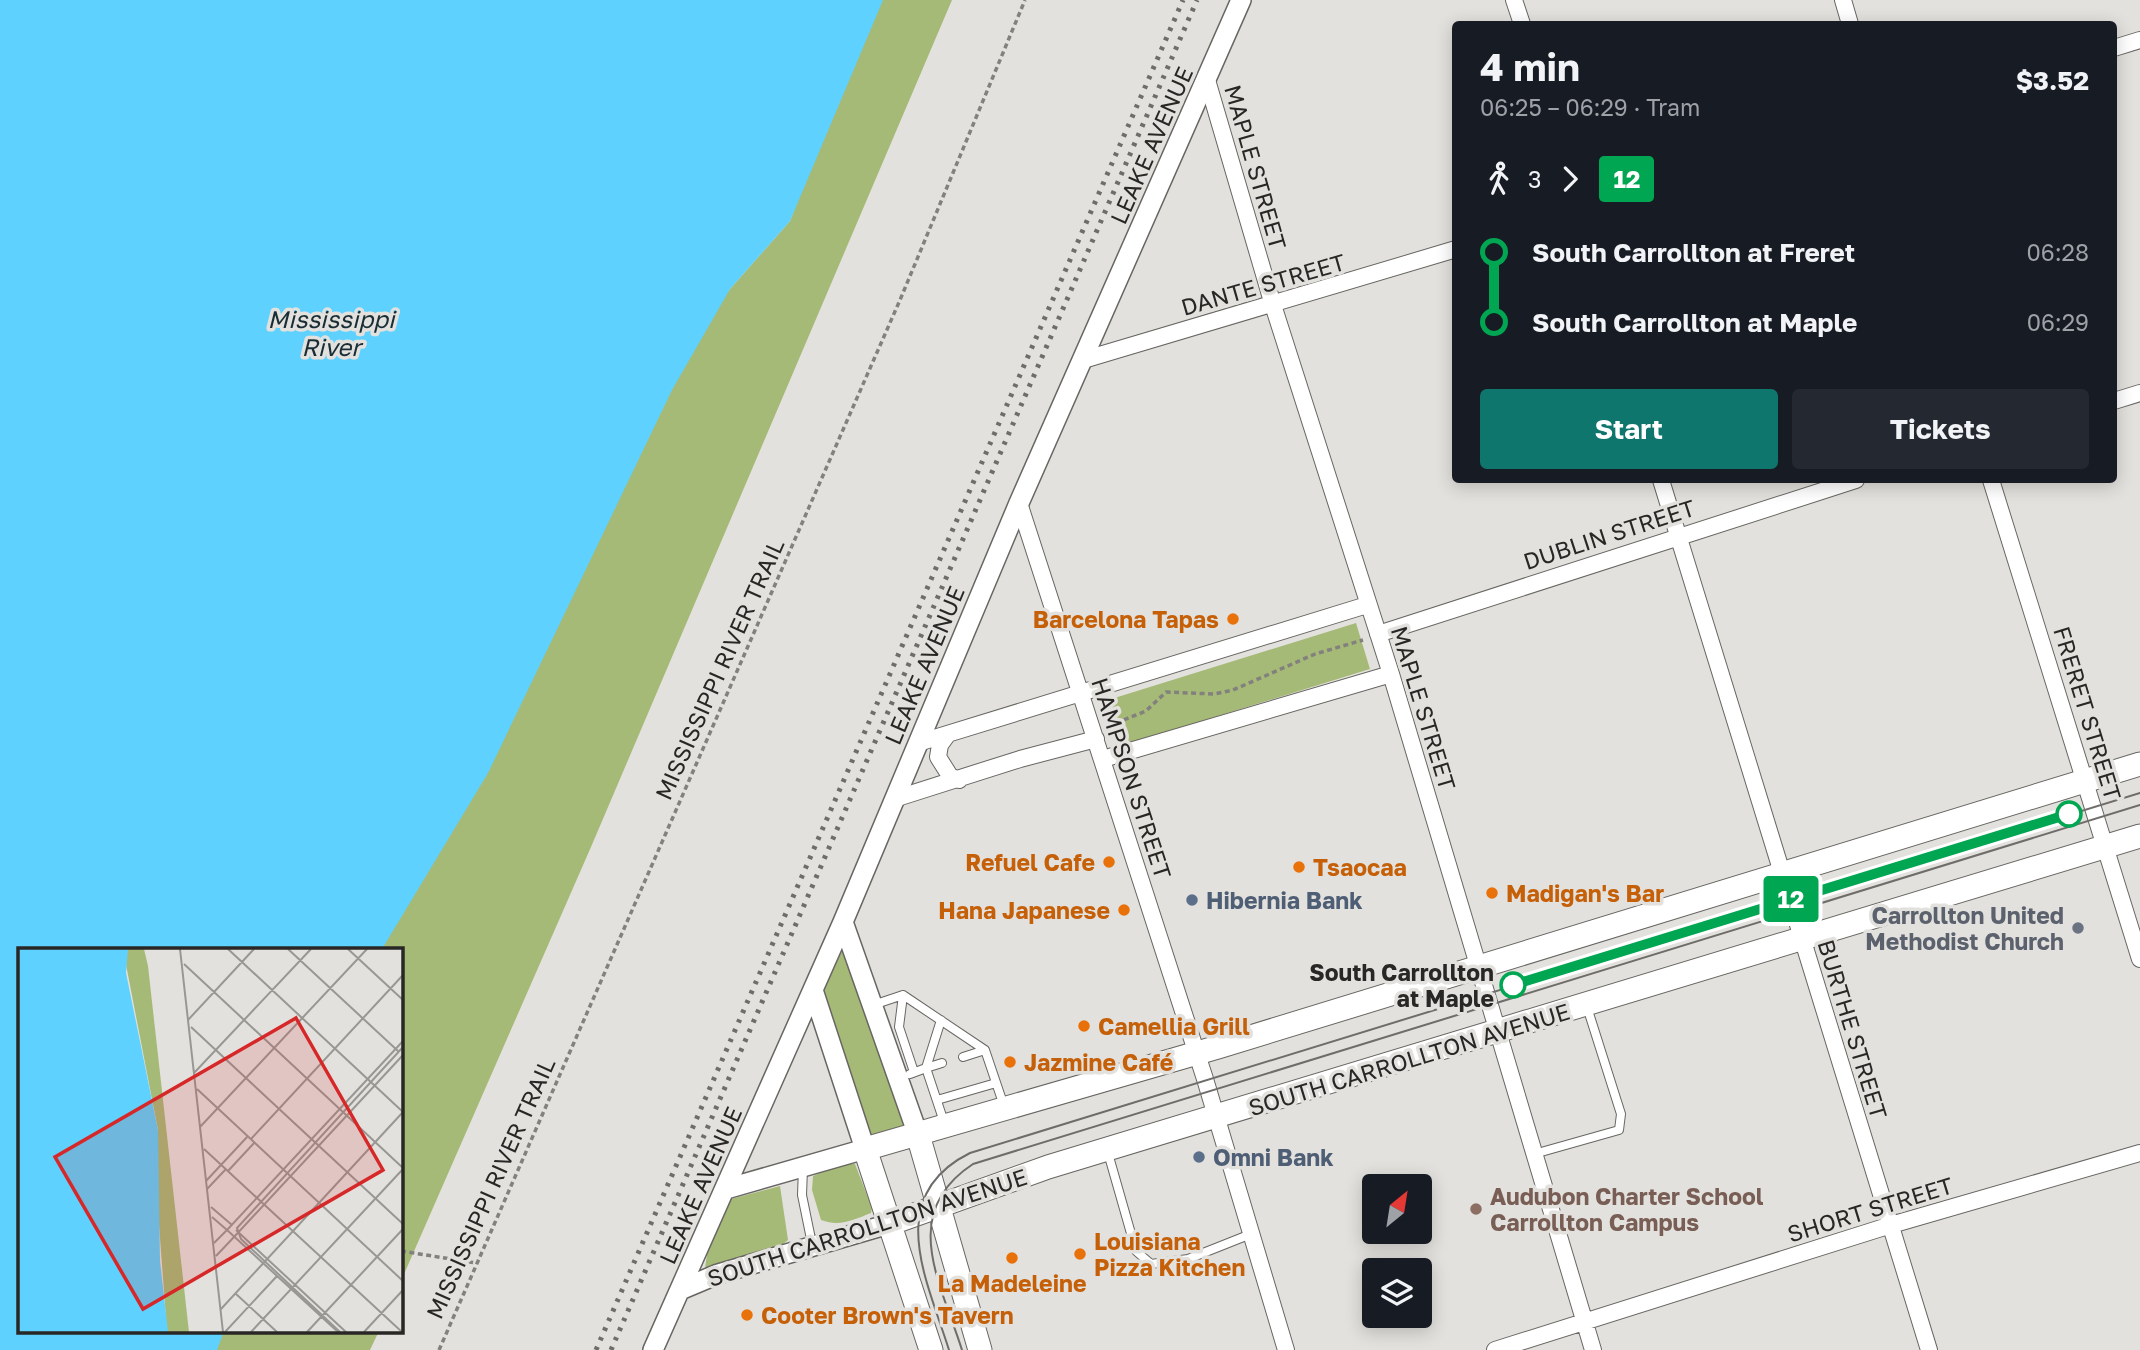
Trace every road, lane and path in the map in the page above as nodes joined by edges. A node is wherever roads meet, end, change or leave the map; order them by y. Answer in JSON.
{"nodes":[{"id":1,"x":1025,"y":0,"type":"edge"},
{"id":2,"x":1241,"y":0,"type":"edge"},
{"id":3,"x":1514,"y":0,"type":"edge"},
{"id":4,"x":1843,"y":0,"type":"edge"},
{"id":5,"x":1521,"y":21,"type":"edge"},
{"id":6,"x":1849,"y":21,"type":"edge"},
{"id":7,"x":2140,"y":40,"type":"edge"},
{"id":8,"x":2117,"y":47,"type":"edge"},
{"id":9,"x":1207,"y":80,"type":"junction"},
{"id":10,"x":1452,"y":250,"type":"edge"},
{"id":11,"x":1273,"y":306,"type":"junction"},
{"id":12,"x":1083,"y":360,"type":"junction"},
{"id":13,"x":2140,"y":393,"type":"edge"},
{"id":14,"x":2117,"y":400,"type":"edge"},
{"id":15,"x":1662,"y":483,"type":"edge"},
{"id":16,"x":1846,"y":483,"type":"edge"},
{"id":17,"x":1992,"y":483,"type":"edge"},
{"id":18,"x":1019,"y":503,"type":"junction"},
{"id":19,"x":1678,"y":535,"type":"junction"},
{"id":20,"x":1367,"y":605,"type":"junction"},
{"id":21,"x":1376,"y":629,"type":"junction"},
{"id":22,"x":1391,"y":674,"type":"junction"},
{"id":23,"x":1081,"y":694,"type":"junction"},
{"id":24,"x":1116,"y":723,"type":"dead end"},
{"id":25,"x":948,"y":734,"type":"junction"},
{"id":26,"x":1096,"y":739,"type":"junction"},
{"id":27,"x":918,"y":743,"type":"junction"},
{"id":28,"x":1103,"y":760,"type":"junction"},
{"id":29,"x":2140,"y":764,"type":"edge"},
{"id":30,"x":959,"y":780,"type":"junction"},
{"id":31,"x":2085,"y":781,"type":"junction"},
{"id":32,"x":894,"y":799,"type":"junction"},
{"id":33,"x":2140,"y":836,"type":"edge"},
{"id":34,"x":2105,"y":846,"type":"junction"},
{"id":35,"x":1782,"y":874,"type":"junction"},
{"id":36,"x":843,"y":922,"type":"junction"},
{"id":37,"x":1802,"y":939,"type":"junction"},
{"id":38,"x":2140,"y":960,"type":"edge"},
{"id":39,"x":1477,"y":967,"type":"junction"},
{"id":40,"x":813,"y":990,"type":"junction"},
{"id":41,"x":902,"y":995,"type":"junction"},
{"id":42,"x":1586,"y":1005,"type":"junction"},
{"id":43,"x":872,"y":1006,"type":"junction"},
{"id":44,"x":941,"y":1020,"type":"junction"},
{"id":45,"x":1497,"y":1032,"type":"junction"},
{"id":46,"x":985,"y":1049,"type":"junction"},
{"id":47,"x":1196,"y":1054,"type":"junction"},
{"id":48,"x":963,"y":1057,"type":"dead end"},
{"id":49,"x":942,"y":1063,"type":"dead end"},
{"id":50,"x":926,"y":1068,"type":"junction"},
{"id":51,"x":906,"y":1075,"type":"junction"},
{"id":52,"x":996,"y":1083,"type":"junction"},
{"id":53,"x":937,"y":1100,"type":"junction"},
{"id":54,"x":1005,"y":1109,"type":"junction"},
{"id":55,"x":1216,"y":1118,"type":"junction"},
{"id":56,"x":946,"y":1127,"type":"junction"},
{"id":57,"x":918,"y":1135,"type":"junction"},
{"id":58,"x":865,"y":1150,"type":"junction"},
{"id":59,"x":1107,"y":1150,"type":"junction"},
{"id":60,"x":2140,"y":1153,"type":"edge"},
{"id":61,"x":1534,"y":1154,"type":"junction"},
{"id":62,"x":803,"y":1168,"type":"junction"},
{"id":63,"x":726,"y":1189,"type":"junction"},
{"id":64,"x":937,"y":1208,"type":"junction"},
{"id":65,"x":889,"y":1224,"type":"junction"},
{"id":66,"x":1891,"y":1225,"type":"junction"},
{"id":67,"x":1251,"y":1234,"type":"junction"},
{"id":68,"x":812,"y":1245,"type":"junction"},
{"id":69,"x":402,"y":1251,"type":"edge"},
{"id":70,"x":476,"y":1263,"type":"junction"},
{"id":71,"x":680,"y":1290,"type":"junction"},
{"id":72,"x":1584,"y":1322,"type":"junction"},
{"id":73,"x":439,"y":1350,"type":"edge"},
{"id":74,"x":653,"y":1350,"type":"edge"},
{"id":75,"x":931,"y":1350,"type":"edge"},
{"id":76,"x":980,"y":1350,"type":"edge"},
{"id":77,"x":1286,"y":1350,"type":"edge"},
{"id":78,"x":1495,"y":1350,"type":"edge"},
{"id":79,"x":1593,"y":1350,"type":"edge"},
{"id":80,"x":1929,"y":1350,"type":"edge"}],
"edges":[{"from":1,"to":70,"type":"path","name":"MISSISSIPPI RIVER TRAIL"},
{"from":2,"to":9,"type":"street","name":"LEAKE AVENUE"},
{"from":3,"to":5,"type":"street"},
{"from":4,"to":6,"type":"street"},
{"from":7,"to":8,"type":"street"},
{"from":9,"to":11,"type":"street","name":"MAPLE STREET"},
{"from":9,"to":12,"type":"street","name":"LEAKE AVENUE"},
{"from":10,"to":11,"type":"street","name":"DANTE STREET"},
{"from":11,"to":12,"type":"street","name":"DANTE STREET"},
{"from":11,"to":20,"type":"street","name":"MAPLE STREET"},
{"from":12,"to":18,"type":"street","name":"LEAKE AVENUE"},
{"from":13,"to":14,"type":"street"},
{"from":15,"to":19,"type":"street","name":"BURTHE STREET"},
{"from":16,"to":19,"type":"street","name":"DUBLIN STREET"},
{"from":17,"to":31,"type":"street","name":"FRERET STREET"},
{"from":18,"to":23,"type":"street","name":"HAMPSON STREET"},
{"from":18,"to":27,"type":"street","name":"LEAKE AVENUE"},
{"from":19,"to":21,"type":"street","name":"DUBLIN STREET"},
{"from":19,"to":35,"type":"street","name":"BURTHE STREET"},
{"from":20,"to":21,"type":"street","name":"MAPLE STREET"},
{"from":20,"to":23,"type":"street"},
{"from":21,"to":22,"type":"street","name":"MAPLE STREET"},
{"from":21,"to":24,"type":"path"},
{"from":22,"to":28,"type":"street"},
{"from":22,"to":39,"type":"street","name":"MAPLE STREET"},
{"from":23,"to":25,"type":"street"},
{"from":23,"to":26,"type":"street","name":"HAMPSON STREET"},
{"from":25,"to":27,"type":"street"},
{"from":25,"to":30,"type":"street"},
{"from":26,"to":28,"type":"street","name":"HAMPSON STREET"},
{"from":26,"to":30,"type":"street"},
{"from":27,"to":32,"type":"street","name":"LEAKE AVENUE"},
{"from":28,"to":47,"type":"street","name":"HAMPSON STREET"},
{"from":29,"to":31,"type":"main road"},
{"from":30,"to":32,"type":"street"},
{"from":31,"to":34,"type":"street","name":"FRERET STREET"},
{"from":31,"to":35,"type":"main road"},
{"from":32,"to":36,"type":"street","name":"LEAKE AVENUE"},
{"from":33,"to":34,"type":"main road","name":"SOUTH CARROLLTON AVENUE"},
{"from":34,"to":37,"type":"main road","name":"SOUTH CARROLLTON AVENUE"},
{"from":34,"to":38,"type":"street","name":"FRERET STREET"},
{"from":35,"to":37,"type":"street","name":"BURTHE STREET"},
{"from":35,"to":39,"type":"main road"},
{"from":36,"to":40,"type":"street","name":"LEAKE AVENUE"},
{"from":36,"to":43,"type":"street"},
{"from":37,"to":42,"type":"main road","name":"SOUTH CARROLLTON AVENUE"},
{"from":37,"to":66,"type":"street","name":"BURTHE STREET"},
{"from":39,"to":45,"type":"street","name":"MAPLE STREET"},
{"from":39,"to":47,"type":"main road"},
{"from":40,"to":58,"type":"street"},
{"from":40,"to":63,"type":"street","name":"LEAKE AVENUE"},
{"from":41,"to":43,"type":"lane"},
{"from":41,"to":44,"type":"lane"},
{"from":41,"to":51,"type":"lane"},
{"from":42,"to":45,"type":"main road","name":"SOUTH CARROLLTON AVENUE"},
{"from":42,"to":61,"type":"lane"},
{"from":43,"to":51,"type":"street"},
{"from":44,"to":46,"type":"lane"},
{"from":44,"to":50,"type":"lane"},
{"from":45,"to":55,"type":"main road","name":"SOUTH CARROLLTON AVENUE"},
{"from":45,"to":61,"type":"street","name":"MAPLE STREET"},
{"from":46,"to":48,"type":"lane"},
{"from":46,"to":52,"type":"lane"},
{"from":47,"to":54,"type":"main road"},
{"from":47,"to":55,"type":"street","name":"HAMPSON STREET"},
{"from":49,"to":50,"type":"lane"},
{"from":50,"to":51,"type":"lane"},
{"from":50,"to":53,"type":"lane"},
{"from":51,"to":57,"type":"street"},
{"from":52,"to":53,"type":"lane"},
{"from":52,"to":54,"type":"lane"},
{"from":53,"to":56,"type":"lane"},
{"from":54,"to":56,"type":"main road"},
{"from":55,"to":59,"type":"main road","name":"SOUTH CARROLLTON AVENUE"},
{"from":55,"to":67,"type":"street","name":"HAMPSON STREET"},
{"from":56,"to":57,"type":"main road"},
{"from":57,"to":58,"type":"main road"},
{"from":57,"to":64,"type":"main road"},
{"from":58,"to":62,"type":"street"},
{"from":58,"to":65,"type":"main road"},
{"from":59,"to":64,"type":"main road","name":"SOUTH CARROLLTON AVENUE"},
{"from":59,"to":67,"type":"lane"},
{"from":60,"to":66,"type":"street","name":"SHORT STREET"},
{"from":61,"to":72,"type":"street","name":"MAPLE STREET"},
{"from":62,"to":63,"type":"street"},
{"from":62,"to":68,"type":"lane"},
{"from":63,"to":71,"type":"street","name":"LEAKE AVENUE"},
{"from":64,"to":65,"type":"main road","name":"SOUTH CARROLLTON AVENUE"},
{"from":64,"to":76,"type":"main road"},
{"from":65,"to":68,"type":"street","name":"SOUTH CARROLLTON AVENUE"},
{"from":65,"to":75,"type":"main road"},
{"from":66,"to":72,"type":"street","name":"SHORT STREET"},
{"from":66,"to":80,"type":"street","name":"BURTHE STREET"},
{"from":67,"to":77,"type":"street","name":"HAMPSON STREET"},
{"from":68,"to":71,"type":"street","name":"SOUTH CARROLLTON AVENUE"},
{"from":69,"to":70,"type":"path"},
{"from":70,"to":73,"type":"path","name":"MISSISSIPPI RIVER TRAIL"},
{"from":71,"to":74,"type":"street","name":"LEAKE AVENUE"},
{"from":72,"to":78,"type":"street","name":"SHORT STREET"},
{"from":72,"to":79,"type":"street","name":"MAPLE STREET"}]}
